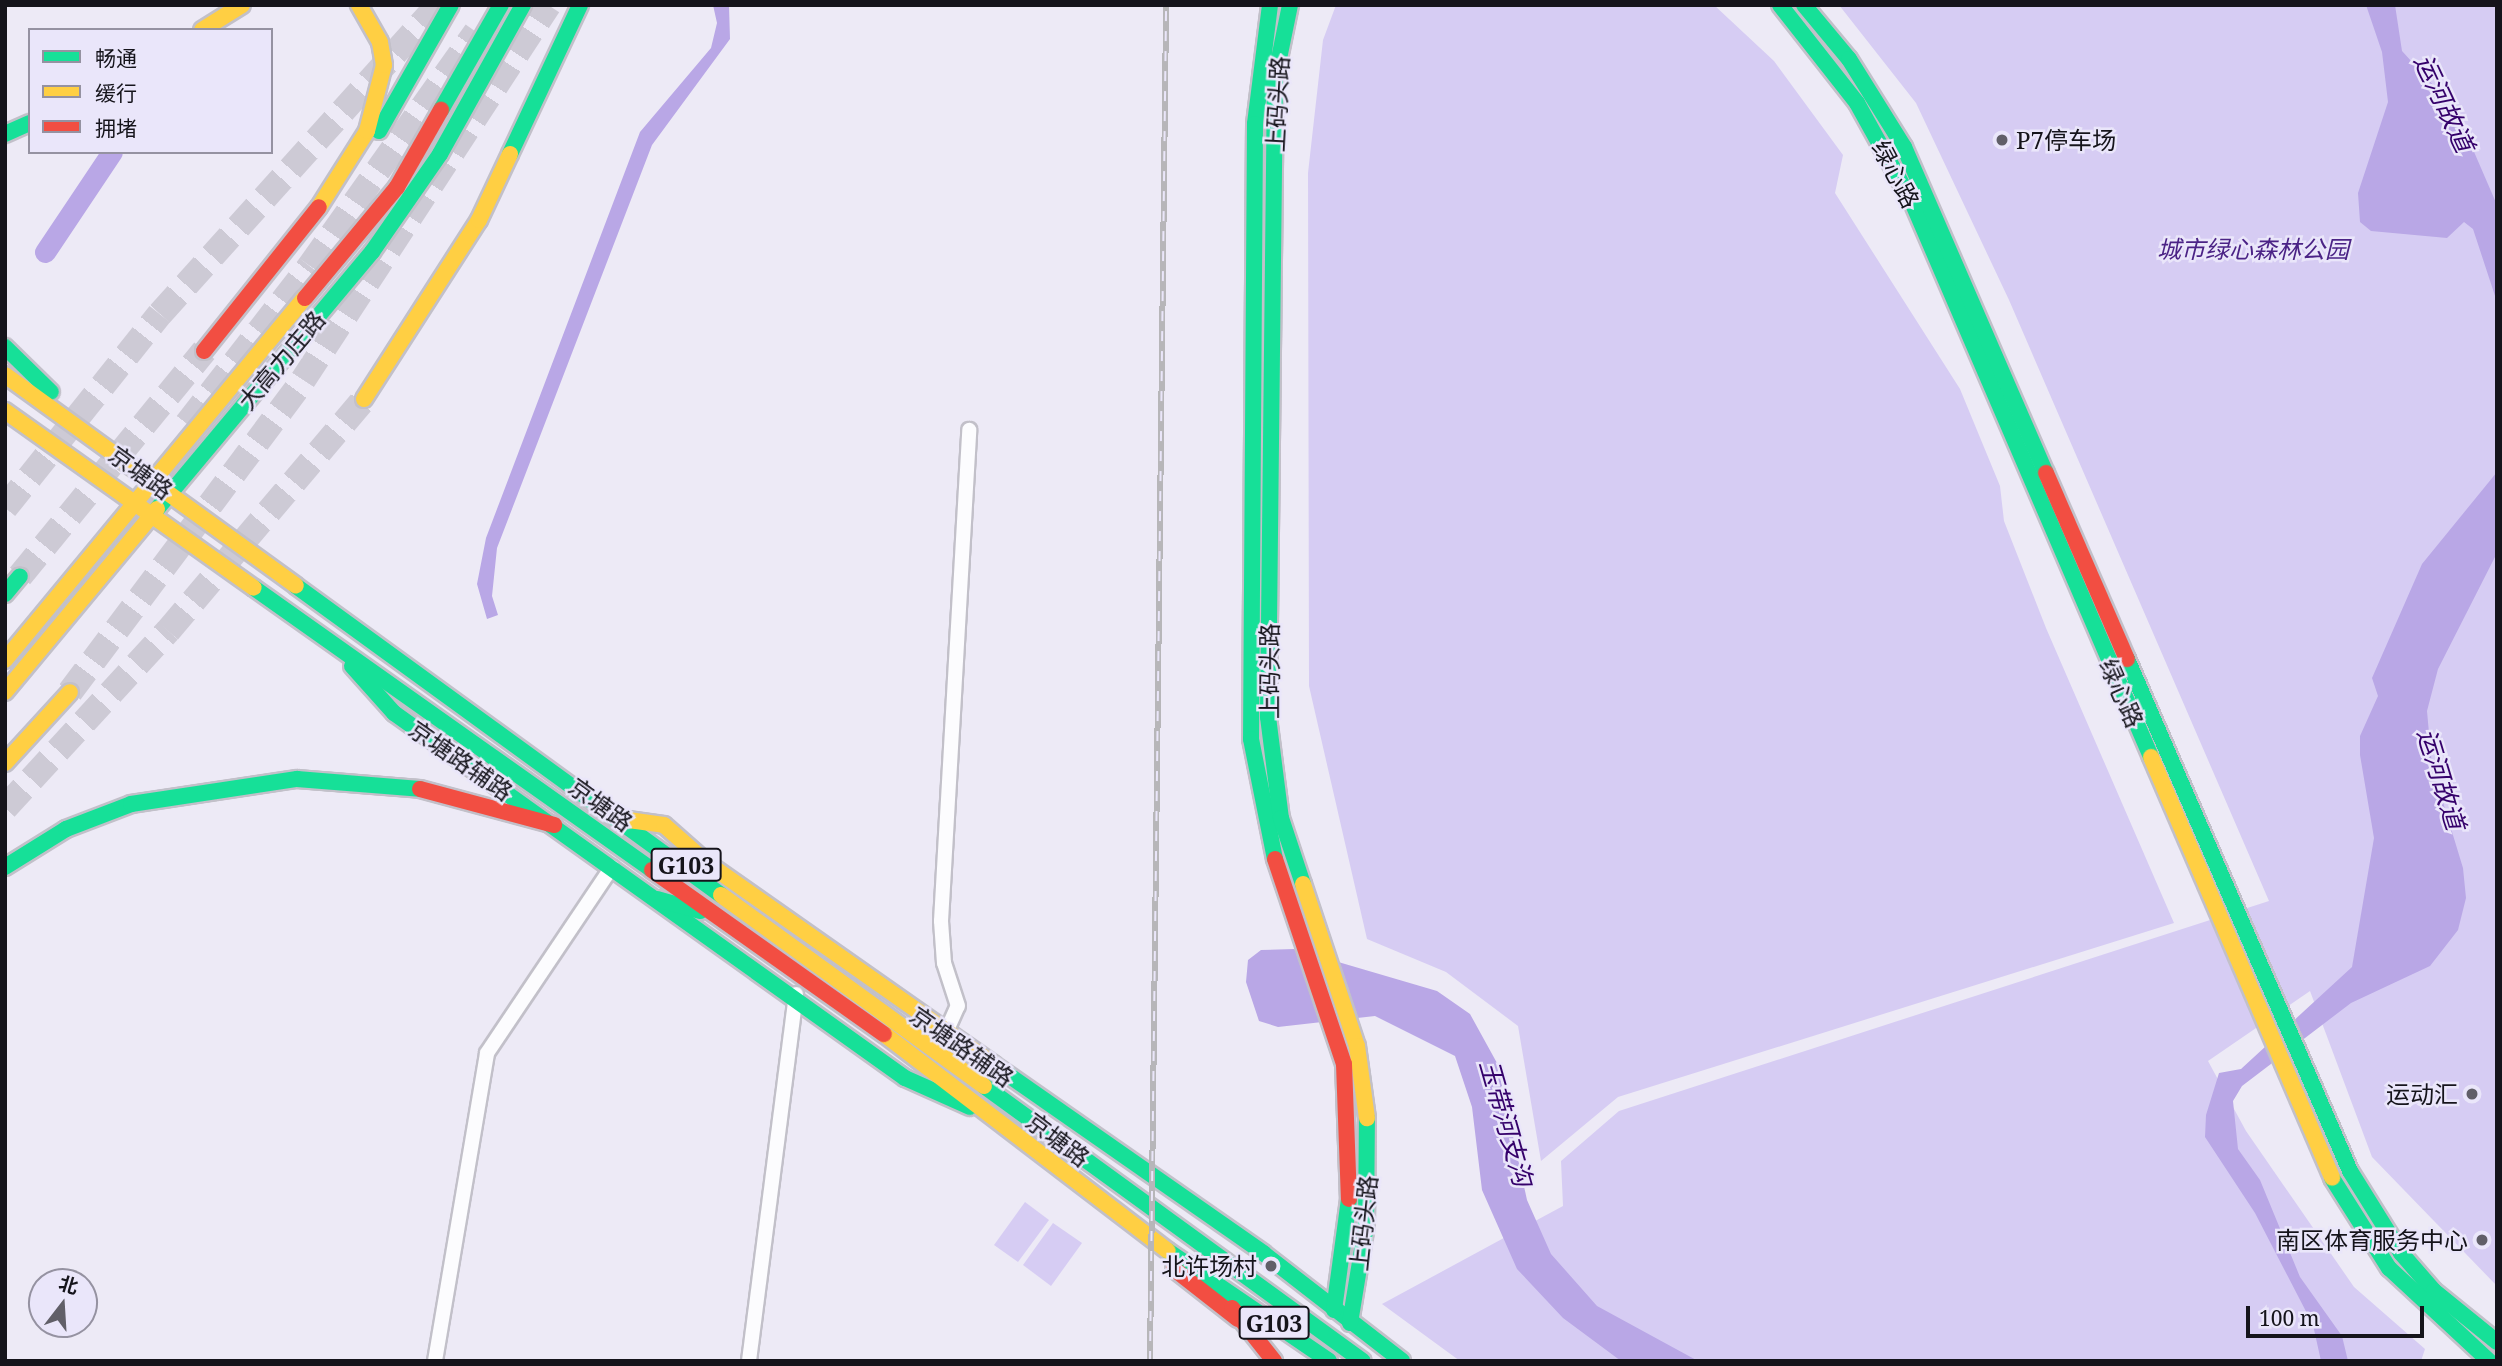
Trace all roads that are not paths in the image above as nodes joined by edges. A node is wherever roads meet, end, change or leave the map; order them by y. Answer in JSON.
{"nodes":[{"id":1,"x":242,"y":5,"type":"edge"},
{"id":2,"x":359,"y":5,"type":"edge"},
{"id":3,"x":452,"y":5,"type":"edge"},
{"id":4,"x":500,"y":5,"type":"edge"},
{"id":5,"x":523,"y":5,"type":"edge"},
{"id":6,"x":580,"y":5,"type":"edge"},
{"id":7,"x":1270,"y":5,"type":"edge"},
{"id":8,"x":1290,"y":5,"type":"edge"},
{"id":9,"x":1780,"y":5,"type":"edge"},
{"id":10,"x":1804,"y":5,"type":"edge"},
{"id":11,"x":205,"y":28,"type":"edge"},
{"id":12,"x":28,"y":124,"type":"edge"},
{"id":13,"x":5,"y":134,"type":"edge"},
{"id":14,"x":338,"y":183,"type":"junction"},
{"id":15,"x":5,"y":347,"type":"edge"},
{"id":16,"x":204,"y":351,"type":"tunnel mouth"},
{"id":17,"x":5,"y":375,"type":"edge"},
{"id":18,"x":363,"y":399,"type":"tunnel mouth"},
{"id":19,"x":5,"y":411,"type":"edge"},
{"id":20,"x":969,"y":430,"type":"dead end"},
{"id":21,"x":110,"y":450,"type":"junction"},
{"id":22,"x":151,"y":480,"type":"junction"},
{"id":23,"x":170,"y":493,"type":"junction"},
{"id":24,"x":134,"y":501,"type":"junction"},
{"id":25,"x":153,"y":514,"type":"junction"},
{"id":26,"x":1252,"y":522,"type":"junction"},
{"id":27,"x":1269,"y":522,"type":"junction"},
{"id":28,"x":20,"y":576,"type":"tunnel mouth"},
{"id":29,"x":5,"y":594,"type":"edge"},
{"id":30,"x":327,"y":638,"type":"junction"},
{"id":31,"x":1268,"y":651,"type":"junction"},
{"id":32,"x":1251,"y":654,"type":"junction"},
{"id":33,"x":5,"y":660,"type":"edge"},
{"id":34,"x":5,"y":692,"type":"edge"},
{"id":35,"x":69,"y":692,"type":"tunnel mouth"},
{"id":36,"x":5,"y":763,"type":"edge"},
{"id":37,"x":621,"y":819,"type":"junction"},
{"id":38,"x":554,"y":825,"type":"junction"},
{"id":39,"x":5,"y":867,"type":"edge"},
{"id":40,"x":612,"y":867,"type":"junction"},
{"id":41,"x":657,"y":899,"type":"junction"},
{"id":42,"x":717,"y":916,"type":"junction"},
{"id":43,"x":801,"y":948,"type":"junction"},
{"id":44,"x":797,"y":973,"type":"junction"},
{"id":45,"x":796,"y":998,"type":"junction"},
{"id":46,"x":942,"y":1042,"type":"junction"},
{"id":47,"x":995,"y":1118,"type":"junction"},
{"id":48,"x":1135,"y":1226,"type":"junction"},
{"id":49,"x":1219,"y":1285,"type":"junction"},
{"id":50,"x":1334,"y":1310,"type":"junction"},
{"id":51,"x":1238,"y":1319,"type":"junction"},
{"id":52,"x":1350,"y":1323,"type":"junction"},
{"id":53,"x":2497,"y":1342,"type":"edge"},
{"id":54,"x":435,"y":1361,"type":"edge"},
{"id":55,"x":749,"y":1361,"type":"edge"},
{"id":56,"x":1274,"y":1361,"type":"edge"},
{"id":57,"x":1329,"y":1361,"type":"edge"},
{"id":58,"x":1363,"y":1361,"type":"edge"},
{"id":59,"x":1402,"y":1361,"type":"edge"},
{"id":60,"x":2489,"y":1361,"type":"edge"}],
"edges":[{"from":1,"to":11,"type":"main road"},
{"from":2,"to":14,"type":"main road"},
{"from":3,"to":14,"type":"main road"},
{"from":4,"to":22,"type":"main road","name":"大高力庄路"},
{"from":5,"to":23,"type":"main road","name":"大高力庄路"},
{"from":6,"to":18,"type":"main road"},
{"from":7,"to":26,"type":"main road","name":"上码头路"},
{"from":8,"to":27,"type":"main road","name":"上码头路"},
{"from":9,"to":60,"type":"main road","name":"绿心路"},
{"from":10,"to":53,"type":"main road","name":"绿心路"},
{"from":12,"to":13,"type":"main road"},
{"from":14,"to":16,"type":"main road"},
{"from":15,"to":21,"type":"main road"},
{"from":17,"to":21,"type":"main road","name":"京塘路","number":"G103"},
{"from":19,"to":24,"type":"main road","name":"京塘路","number":"G103"},
{"from":20,"to":46,"type":"street"},
{"from":21,"to":22,"type":"main road","name":"京塘路","number":"G103"},
{"from":22,"to":23,"type":"main road","name":"京塘路","number":"G103"},
{"from":22,"to":24,"type":"main road","name":"大高力庄路"},
{"from":23,"to":25,"type":"main road","name":"大高力庄路"},
{"from":23,"to":37,"type":"main road","name":"京塘路","number":"G103"},
{"from":24,"to":25,"type":"main road","name":"京塘路","number":"G103"},
{"from":24,"to":33,"type":"main road","name":"大高力庄路"},
{"from":25,"to":30,"type":"main road","name":"京塘路","number":"G103"},
{"from":25,"to":34,"type":"main road","name":"大高力庄路"},
{"from":26,"to":27,"type":"main road"},
{"from":26,"to":32,"type":"main road","name":"上码头路"},
{"from":27,"to":31,"type":"main road","name":"上码头路"},
{"from":28,"to":29,"type":"main road"},
{"from":30,"to":38,"type":"main road","name":"京塘路辅路"},
{"from":30,"to":42,"type":"main road","name":"京塘路","number":"G103"},
{"from":31,"to":32,"type":"main road"},
{"from":31,"to":52,"type":"main road","name":"上码头路"},
{"from":32,"to":50,"type":"main road","name":"上码头路"},
{"from":35,"to":36,"type":"main road"},
{"from":37,"to":43,"type":"main road","name":"京塘路","number":"G103"},
{"from":37,"to":46,"type":"main road","name":"京塘路辅路"},
{"from":38,"to":39,"type":"main road"},
{"from":38,"to":40,"type":"main road","name":"京塘路辅路"},
{"from":40,"to":41,"type":"main road","name":"京塘路辅路"},
{"from":40,"to":54,"type":"street"},
{"from":41,"to":42,"type":"main road"},
{"from":41,"to":45,"type":"main road","name":"京塘路辅路"},
{"from":42,"to":44,"type":"main road","name":"京塘路","number":"G103"},
{"from":43,"to":44,"type":"street"},
{"from":43,"to":46,"type":"main road","name":"京塘路","number":"G103"},
{"from":44,"to":45,"type":"street"},
{"from":44,"to":47,"type":"main road","name":"京塘路","number":"G103"},
{"from":45,"to":47,"type":"main road","name":"京塘路辅路"},
{"from":45,"to":55,"type":"street"},
{"from":46,"to":50,"type":"main road","name":"京塘路辅路"},
{"from":46,"to":58,"type":"main road","name":"京塘路","number":"G103"},
{"from":47,"to":48,"type":"main road","name":"京塘路","number":"G103"},
{"from":48,"to":49,"type":"main road","name":"京塘路","number":"G103"},
{"from":48,"to":51,"type":"main road"},
{"from":49,"to":51,"type":"main road"},
{"from":49,"to":57,"type":"main road","name":"京塘路","number":"G103"},
{"from":50,"to":52,"type":"main road","name":"京塘路辅路"},
{"from":51,"to":56,"type":"main road"},
{"from":52,"to":59,"type":"main road","name":"京塘路辅路"}]}
